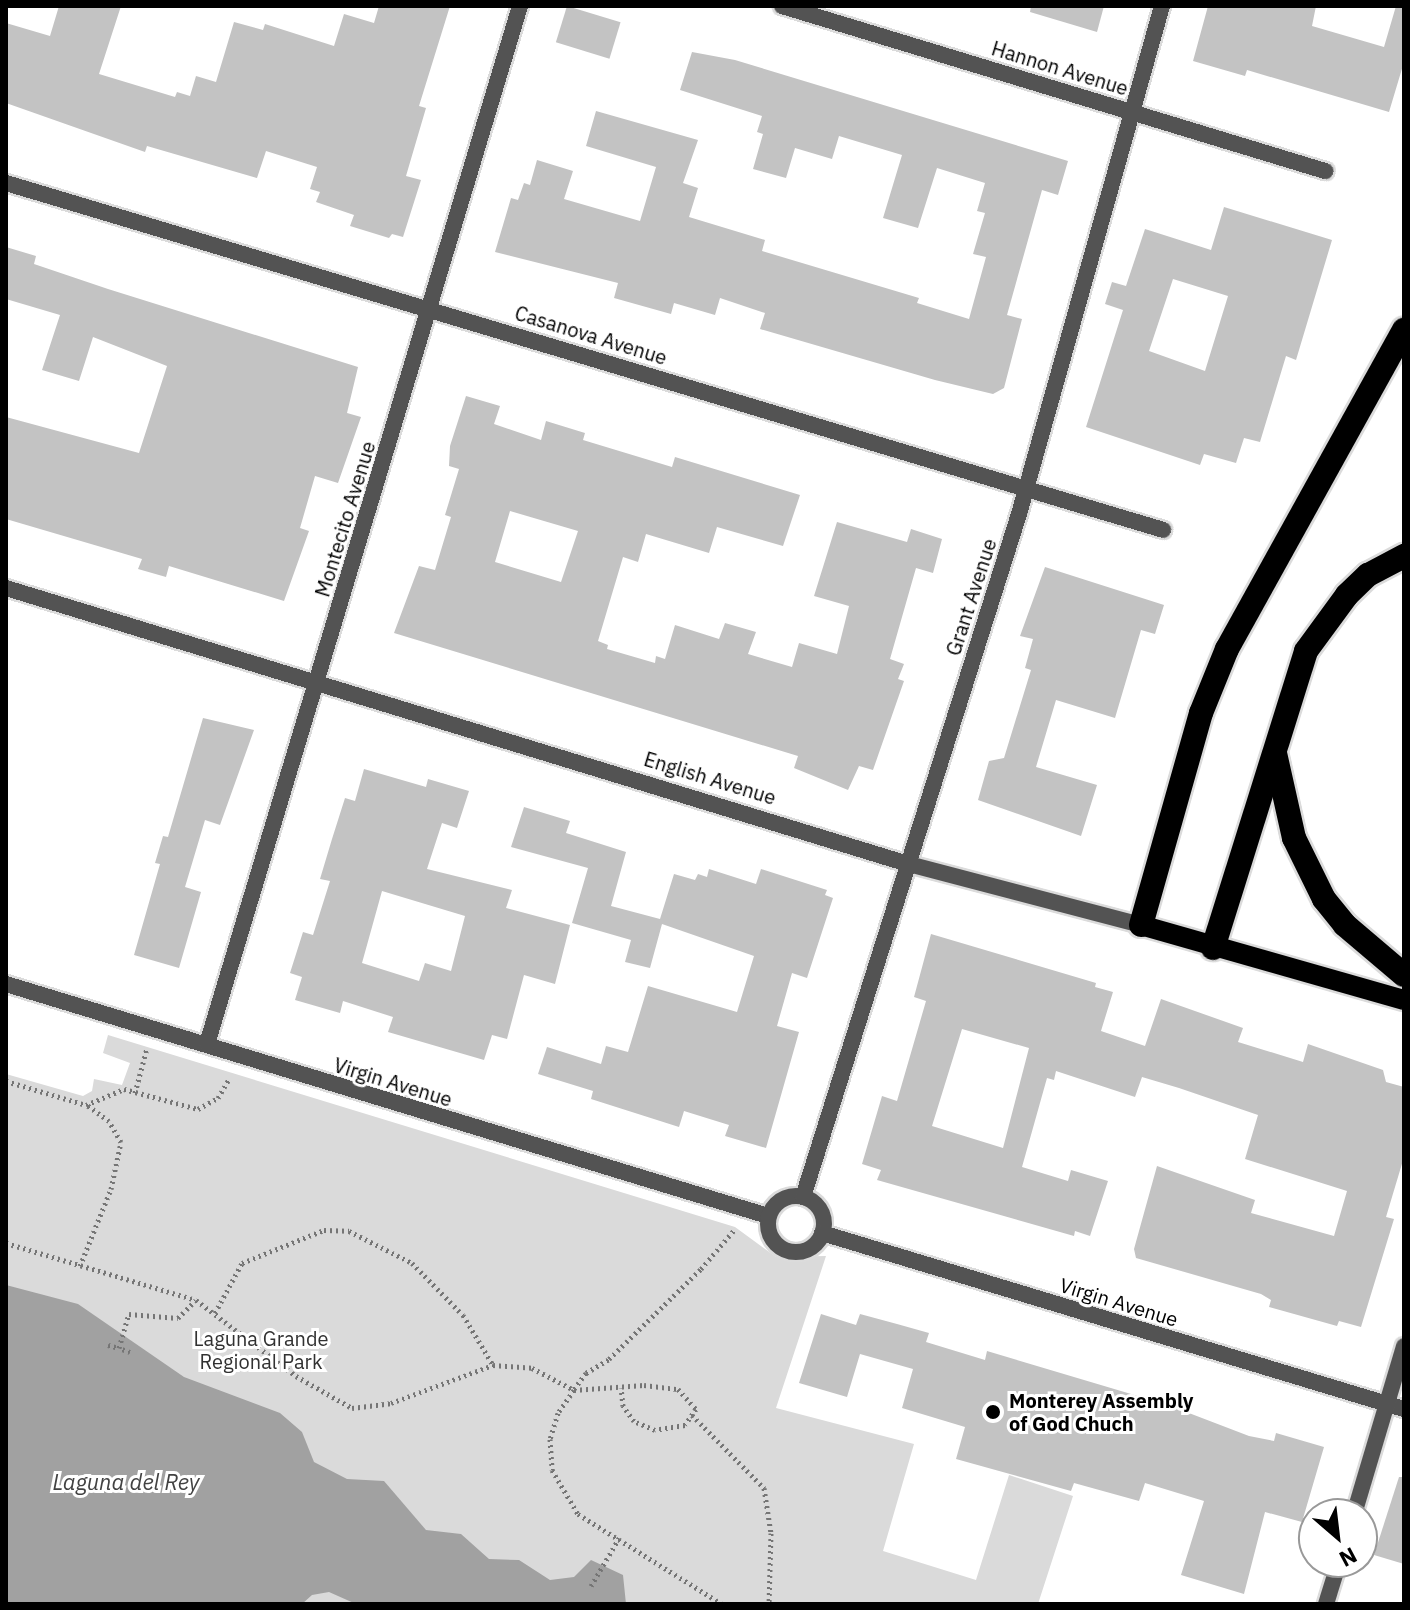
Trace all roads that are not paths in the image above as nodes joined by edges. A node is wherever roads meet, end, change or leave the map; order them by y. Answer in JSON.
{"nodes":[{"id":1,"x":520,"y":6,"type":"edge"},
{"id":2,"x":782,"y":6,"type":"edge"},
{"id":3,"x":1162,"y":6,"type":"edge"},
{"id":4,"x":1131,"y":110,"type":"junction"},
{"id":5,"x":1325,"y":171,"type":"dead end"},
{"id":6,"x":6,"y":183,"type":"edge"},
{"id":7,"x":430,"y":307,"type":"junction"},
{"id":8,"x":1404,"y":330,"type":"edge"},
{"id":9,"x":1024,"y":486,"type":"junction"},
{"id":10,"x":1163,"y":530,"type":"dead end"},
{"id":11,"x":1404,"y":556,"type":"edge"},
{"id":12,"x":6,"y":588,"type":"edge"},
{"id":13,"x":316,"y":682,"type":"junction"},
{"id":14,"x":1274,"y":750,"type":"junction"},
{"id":15,"x":905,"y":863,"type":"junction"},
{"id":16,"x":1141,"y":925,"type":"junction"},
{"id":17,"x":1213,"y":948,"type":"junction"},
{"id":18,"x":1404,"y":975,"type":"edge"},
{"id":19,"x":6,"y":984,"type":"edge"},
{"id":20,"x":1404,"y":1000,"type":"edge"},
{"id":21,"x":207,"y":1044,"type":"junction"},
{"id":22,"x":803,"y":1197,"type":"junction"},
{"id":23,"x":768,"y":1216,"type":"junction"},
{"id":24,"x":822,"y":1233,"type":"junction"},
{"id":25,"x":1404,"y":1346,"type":"edge"},
{"id":26,"x":1387,"y":1404,"type":"junction"},
{"id":27,"x":1404,"y":1409,"type":"edge"},
{"id":28,"x":1359,"y":1498,"type":"edge"},
{"id":29,"x":1334,"y":1578,"type":"edge"},
{"id":30,"x":1326,"y":1604,"type":"edge"}],
"edges":[{"from":1,"to":7,"type":"street","name":"Montecito Avenue"},
{"from":2,"to":4,"type":"street","name":"Hannon Avenue"},
{"from":3,"to":4,"type":"street","name":"Grant Avenue"},
{"from":4,"to":5,"type":"street","name":"Hannon Avenue"},
{"from":4,"to":9,"type":"street","name":"Grant Avenue"},
{"from":6,"to":7,"type":"street","name":"Casanova Avenue"},
{"from":7,"to":9,"type":"street","name":"Casanova Avenue"},
{"from":7,"to":13,"type":"street","name":"Montecito Avenue"},
{"from":8,"to":16,"type":"highway"},
{"from":9,"to":10,"type":"street","name":"Casanova Avenue"},
{"from":9,"to":15,"type":"street","name":"Grant Avenue"},
{"from":11,"to":14,"type":"highway"},
{"from":12,"to":13,"type":"street","name":"English Avenue"},
{"from":13,"to":15,"type":"street","name":"English Avenue"},
{"from":13,"to":21,"type":"street","name":"Montecito Avenue"},
{"from":14,"to":17,"type":"highway"},
{"from":14,"to":18,"type":"highway"},
{"from":15,"to":16,"type":"street","name":"English Avenue"},
{"from":15,"to":22,"type":"street","name":"Grant Avenue"},
{"from":16,"to":17,"type":"main road","name":"English Avenue"},
{"from":17,"to":20,"type":"main road","name":"English Avenue"},
{"from":19,"to":21,"type":"street","name":"Virgin Avenue"},
{"from":21,"to":23,"type":"street","name":"Virgin Avenue"},
{"from":22,"to":23,"type":"street"},
{"from":22,"to":24,"type":"street"},
{"from":23,"to":24,"type":"street"},
{"from":24,"to":26,"type":"street","name":"Virgin Avenue"},
{"from":25,"to":26,"type":"street"},
{"from":26,"to":27,"type":"street","name":"Virgin Avenue"},
{"from":26,"to":28,"type":"street"},
{"from":29,"to":30,"type":"street"}]}
